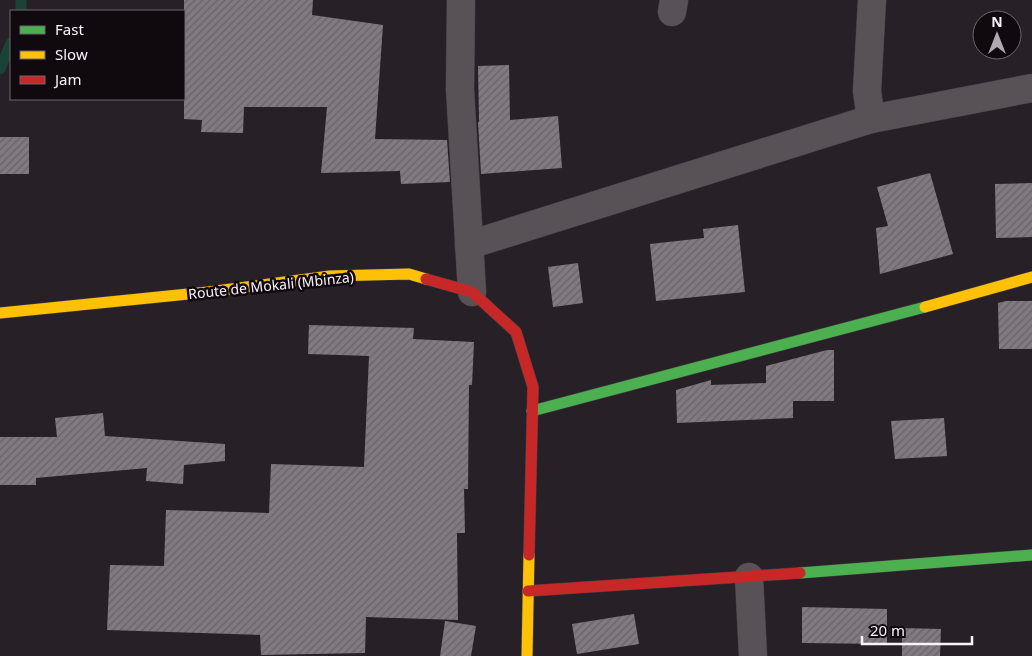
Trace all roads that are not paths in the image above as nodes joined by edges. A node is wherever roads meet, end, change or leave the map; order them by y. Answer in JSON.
{"nodes":[{"id":1,"x":461,"y":0,"type":"edge"},
{"id":2,"x":872,"y":0,"type":"edge"},
{"id":3,"x":1032,"y":88,"type":"edge"},
{"id":4,"x":871,"y":119,"type":"junction"},
{"id":5,"x":469,"y":245,"type":"junction"},
{"id":6,"x":1032,"y":277,"type":"edge"},
{"id":7,"x":472,"y":292,"type":"junction"},
{"id":8,"x":0,"y":313,"type":"edge"},
{"id":9,"x":532,"y":411,"type":"junction"},
{"id":10,"x":1032,"y":555,"type":"edge"},
{"id":11,"x":749,"y":577,"type":"junction"},
{"id":12,"x":528,"y":591,"type":"junction"},
{"id":13,"x":527,"y":656,"type":"edge"},
{"id":14,"x":753,"y":656,"type":"edge"}],
"edges":[{"from":1,"to":5,"type":"street"},
{"from":2,"to":4,"type":"street"},
{"from":3,"to":4,"type":"street"},
{"from":4,"to":5,"type":"street"},
{"from":5,"to":7,"type":"street"},
{"from":6,"to":9,"type":"street"},
{"from":7,"to":8,"type":"street","name":"Route de Mokali (Mbinza)"},
{"from":7,"to":9,"type":"street","name":"Route de Mokali (Mbinza)"},
{"from":9,"to":12,"type":"street","name":"Route de Mokali (Mbinza)"},
{"from":10,"to":11,"type":"street"},
{"from":11,"to":12,"type":"street"},
{"from":11,"to":14,"type":"street"},
{"from":12,"to":13,"type":"street","name":"Route de Mokali (Mbinza)"}]}
